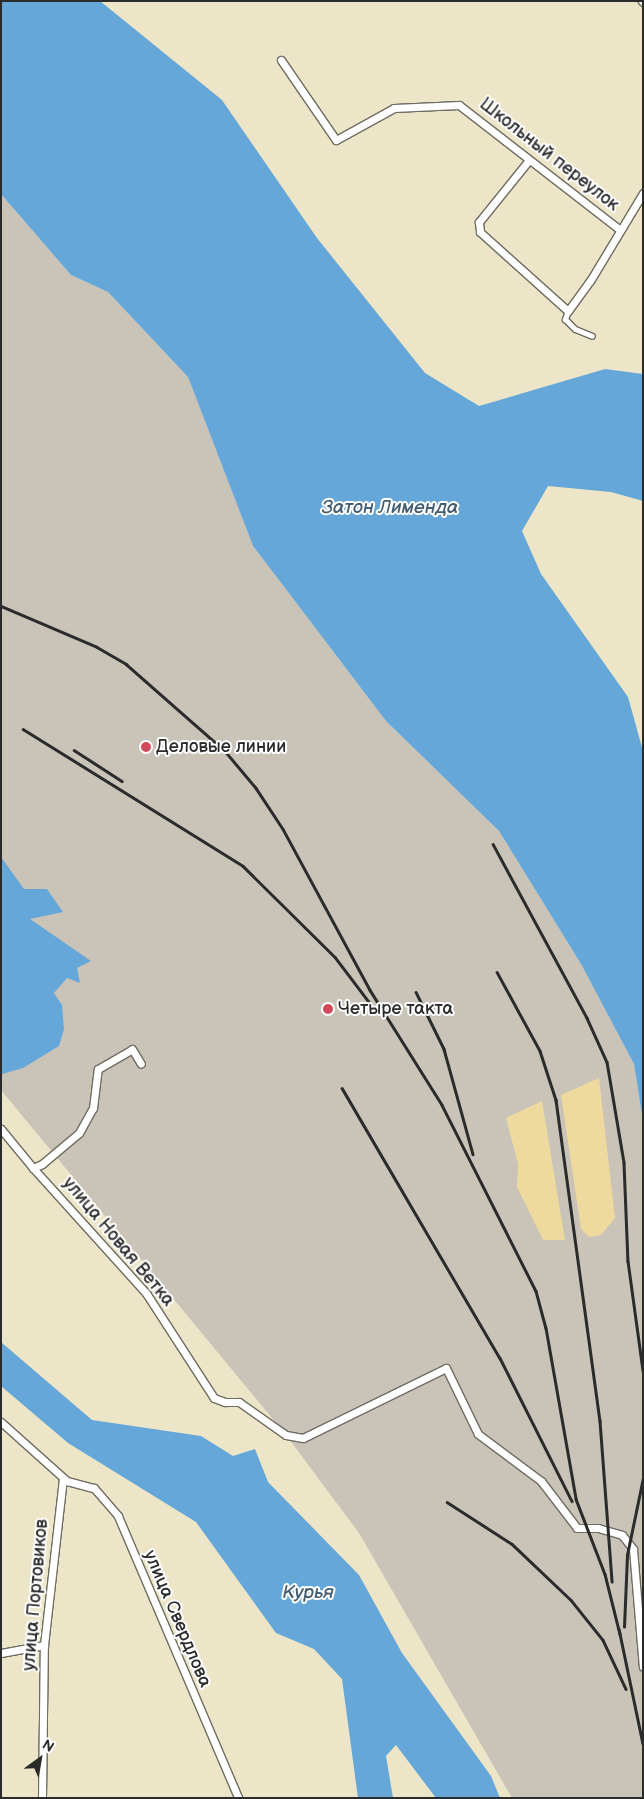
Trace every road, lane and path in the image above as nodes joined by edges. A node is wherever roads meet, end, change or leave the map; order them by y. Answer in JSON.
{"nodes":[{"id":1,"x":282,"y":60,"type":"dead end"},
{"id":2,"x":529,"y":160,"type":"junction"},
{"id":3,"x":643,"y":193,"type":"edge"},
{"id":4,"x":620,"y":230,"type":"junction"},
{"id":5,"x":568,"y":311,"type":"junction"},
{"id":6,"x":592,"y":336,"type":"dead end"},
{"id":7,"x":141,"y":1064,"type":"dead end"},
{"id":8,"x":1,"y":1129,"type":"edge"},
{"id":9,"x":33,"y":1168,"type":"junction"},
{"id":10,"x":1,"y":1422,"type":"edge"},
{"id":11,"x":63,"y":1478,"type":"junction"},
{"id":12,"x":44,"y":1645,"type":"junction"},
{"id":13,"x":1,"y":1653,"type":"edge"},
{"id":14,"x":643,"y":1667,"type":"edge"},
{"id":15,"x":42,"y":1798,"type":"edge"},
{"id":16,"x":238,"y":1798,"type":"edge"}],
"edges":[{"from":1,"to":2,"type":"street","name":"Школьный переулок"},
{"from":2,"to":4,"type":"street","name":"Школьный переулок"},
{"from":2,"to":5,"type":"street"},
{"from":3,"to":4,"type":"street"},
{"from":4,"to":5,"type":"street"},
{"from":5,"to":6,"type":"street"},
{"from":7,"to":9,"type":"street","name":"улица Новая Ветка"},
{"from":8,"to":9,"type":"street","name":"улица Новая Ветка"},
{"from":9,"to":14,"type":"street","name":"улица Новая Ветка"},
{"from":10,"to":11,"type":"street"},
{"from":11,"to":12,"type":"street","name":"улица Портовиков"},
{"from":11,"to":16,"type":"street","name":"улица Свердлова"},
{"from":12,"to":13,"type":"street"},
{"from":12,"to":15,"type":"street","name":"улица Портовиков"}]}
